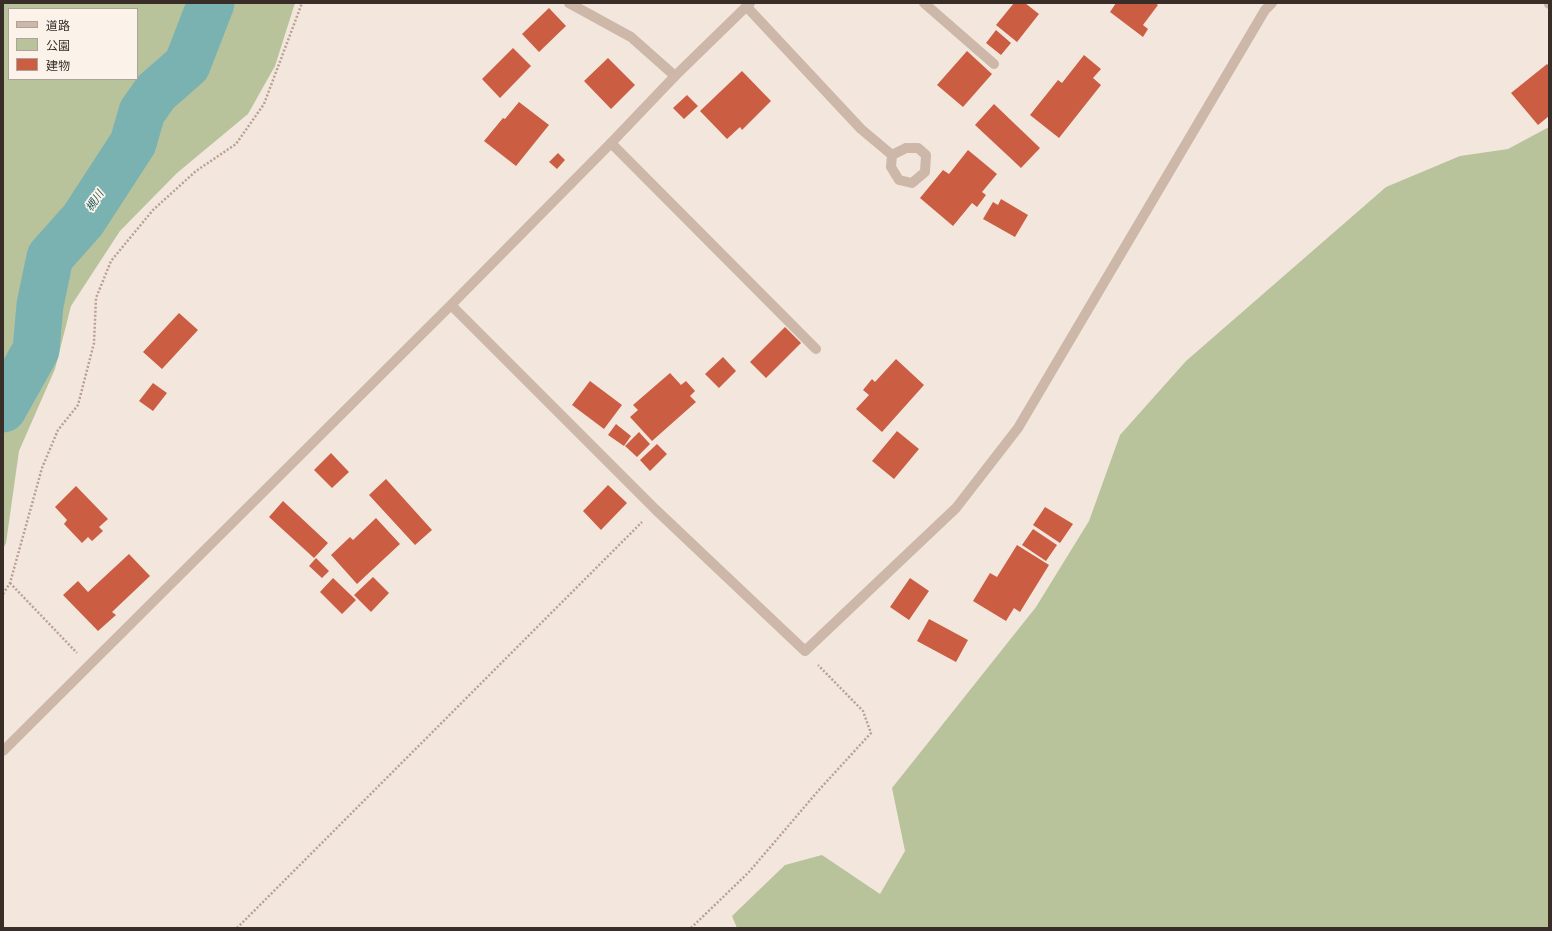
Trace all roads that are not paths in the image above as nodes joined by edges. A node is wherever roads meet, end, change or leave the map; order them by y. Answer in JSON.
{"nodes":[{"id":1,"x":569,"y":3,"type":"edge"},
{"id":2,"x":924,"y":3,"type":"edge"},
{"id":3,"x":748,"y":5,"type":"edge"},
{"id":4,"x":1265,"y":5,"type":"edge"},
{"id":5,"x":994,"y":64,"type":"dead end"},
{"id":6,"x":675,"y":76,"type":"junction"},
{"id":7,"x":611,"y":143,"type":"junction"},
{"id":8,"x":892,"y":155,"type":"dead end"},
{"id":9,"x":451,"y":305,"type":"junction"},
{"id":10,"x":816,"y":349,"type":"dead end"},
{"id":11,"x":3,"y":751,"type":"edge"}],
"edges":[{"from":1,"to":6,"type":"street"},
{"from":2,"to":5,"type":"street"},
{"from":3,"to":6,"type":"street"},
{"from":3,"to":8,"type":"street"},
{"from":4,"to":9,"type":"street"},
{"from":6,"to":7,"type":"street"},
{"from":7,"to":9,"type":"street"},
{"from":7,"to":10,"type":"street"},
{"from":9,"to":11,"type":"street"}]}
